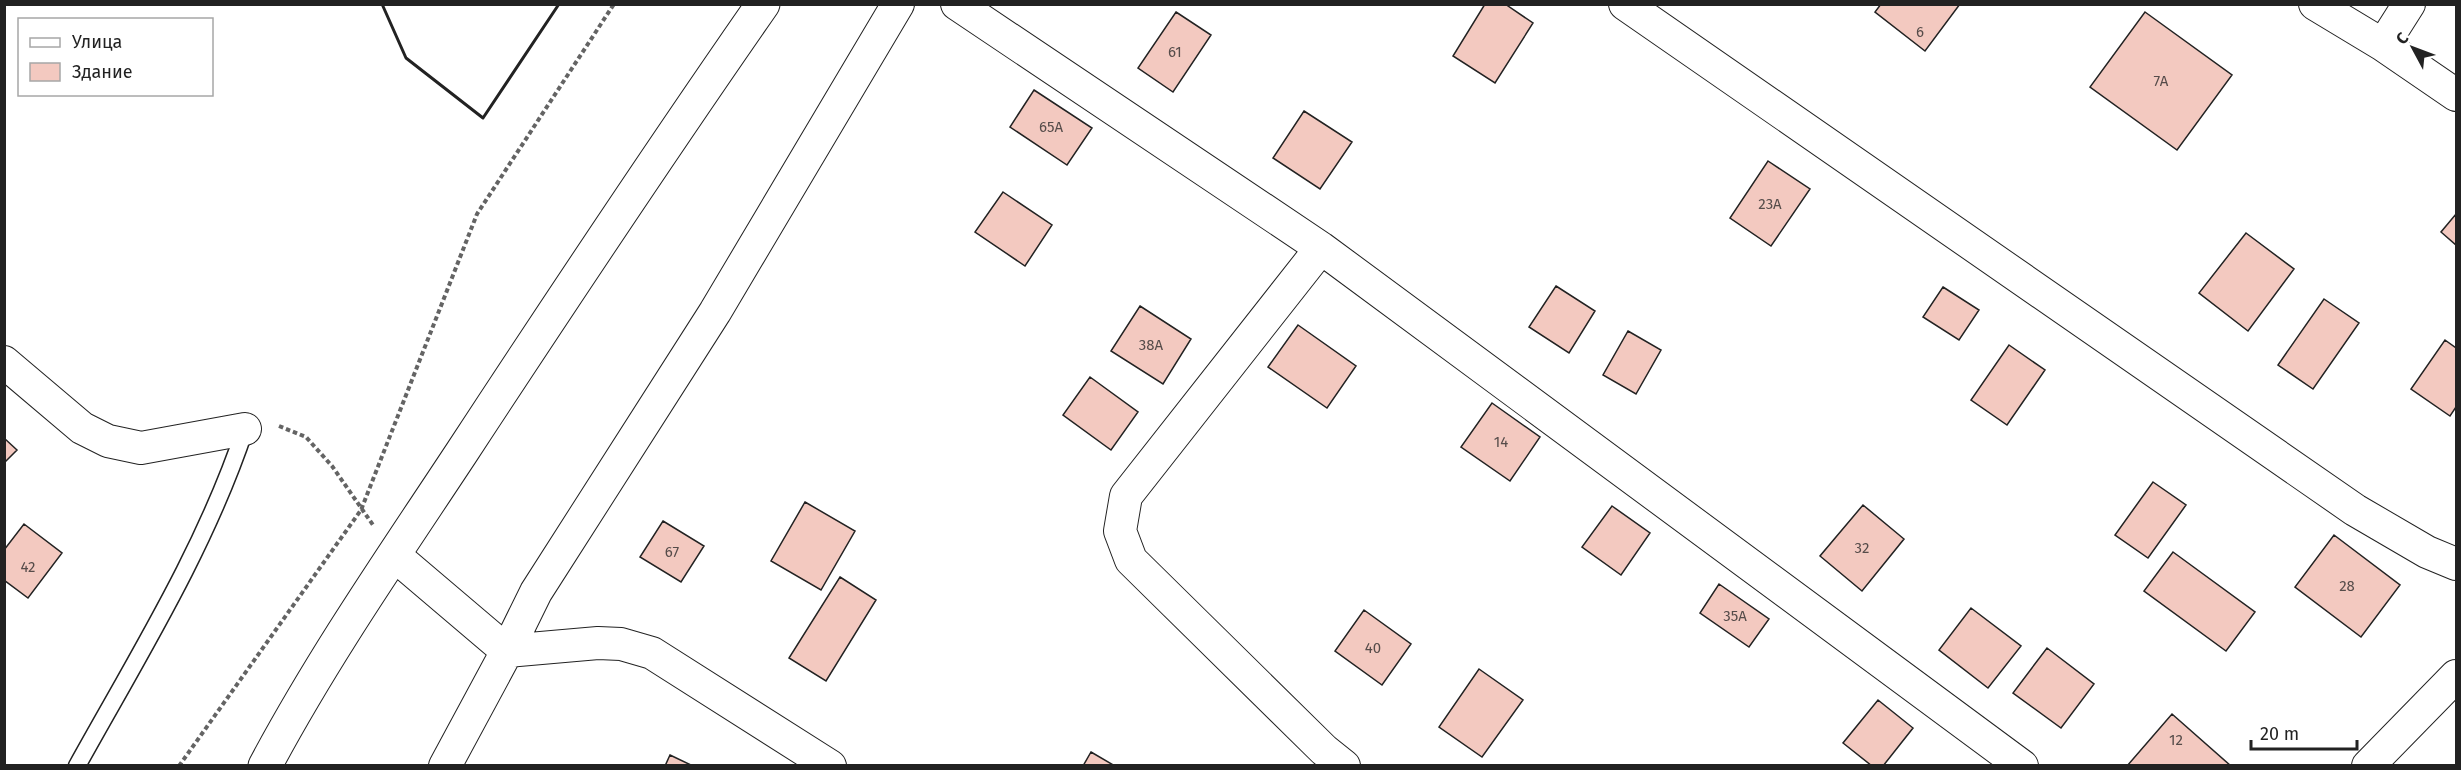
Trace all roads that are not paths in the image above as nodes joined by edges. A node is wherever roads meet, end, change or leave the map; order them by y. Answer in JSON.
{"nodes":[{"id":1,"x":763,"y":4,"type":"edge"},
{"id":2,"x":898,"y":4,"type":"edge"},
{"id":3,"x":957,"y":4,"type":"edge"},
{"id":4,"x":1625,"y":4,"type":"edge"},
{"id":5,"x":2315,"y":4,"type":"edge"},
{"id":6,"x":2409,"y":4,"type":"edge"},
{"id":7,"x":2383,"y":45,"type":"junction"},
{"id":8,"x":2457,"y":95,"type":"edge"},
{"id":9,"x":1321,"y":248,"type":"junction"},
{"id":10,"x":4,"y":363,"type":"edge"},
{"id":11,"x":246,"y":429,"type":"joint"},
{"id":12,"x":394,"y":555,"type":"junction"},
{"id":13,"x":2457,"y":564,"type":"edge"},
{"id":14,"x":507,"y":651,"type":"junction"},
{"id":15,"x":2457,"y":676,"type":"edge"},
{"id":16,"x":77,"y":765,"type":"edge"},
{"id":17,"x":265,"y":765,"type":"edge"},
{"id":18,"x":445,"y":765,"type":"edge"},
{"id":19,"x":830,"y":765,"type":"edge"},
{"id":20,"x":1344,"y":765,"type":"edge"},
{"id":21,"x":2022,"y":765,"type":"edge"},
{"id":22,"x":2368,"y":765,"type":"edge"}],
"edges":[{"from":1,"to":12,"type":"main road"},
{"from":2,"to":14,"type":"street"},
{"from":3,"to":9,"type":"street"},
{"from":4,"to":13,"type":"street"},
{"from":5,"to":7,"type":"street"},
{"from":6,"to":7,"type":"street"},
{"from":7,"to":8,"type":"street"},
{"from":9,"to":20,"type":"street"},
{"from":9,"to":21,"type":"street"},
{"from":10,"to":11,"type":"street"},
{"from":11,"to":16,"type":"lane"},
{"from":12,"to":14,"type":"street"},
{"from":12,"to":17,"type":"main road"},
{"from":14,"to":18,"type":"street"},
{"from":14,"to":19,"type":"street"},
{"from":15,"to":22,"type":"street"}]}
